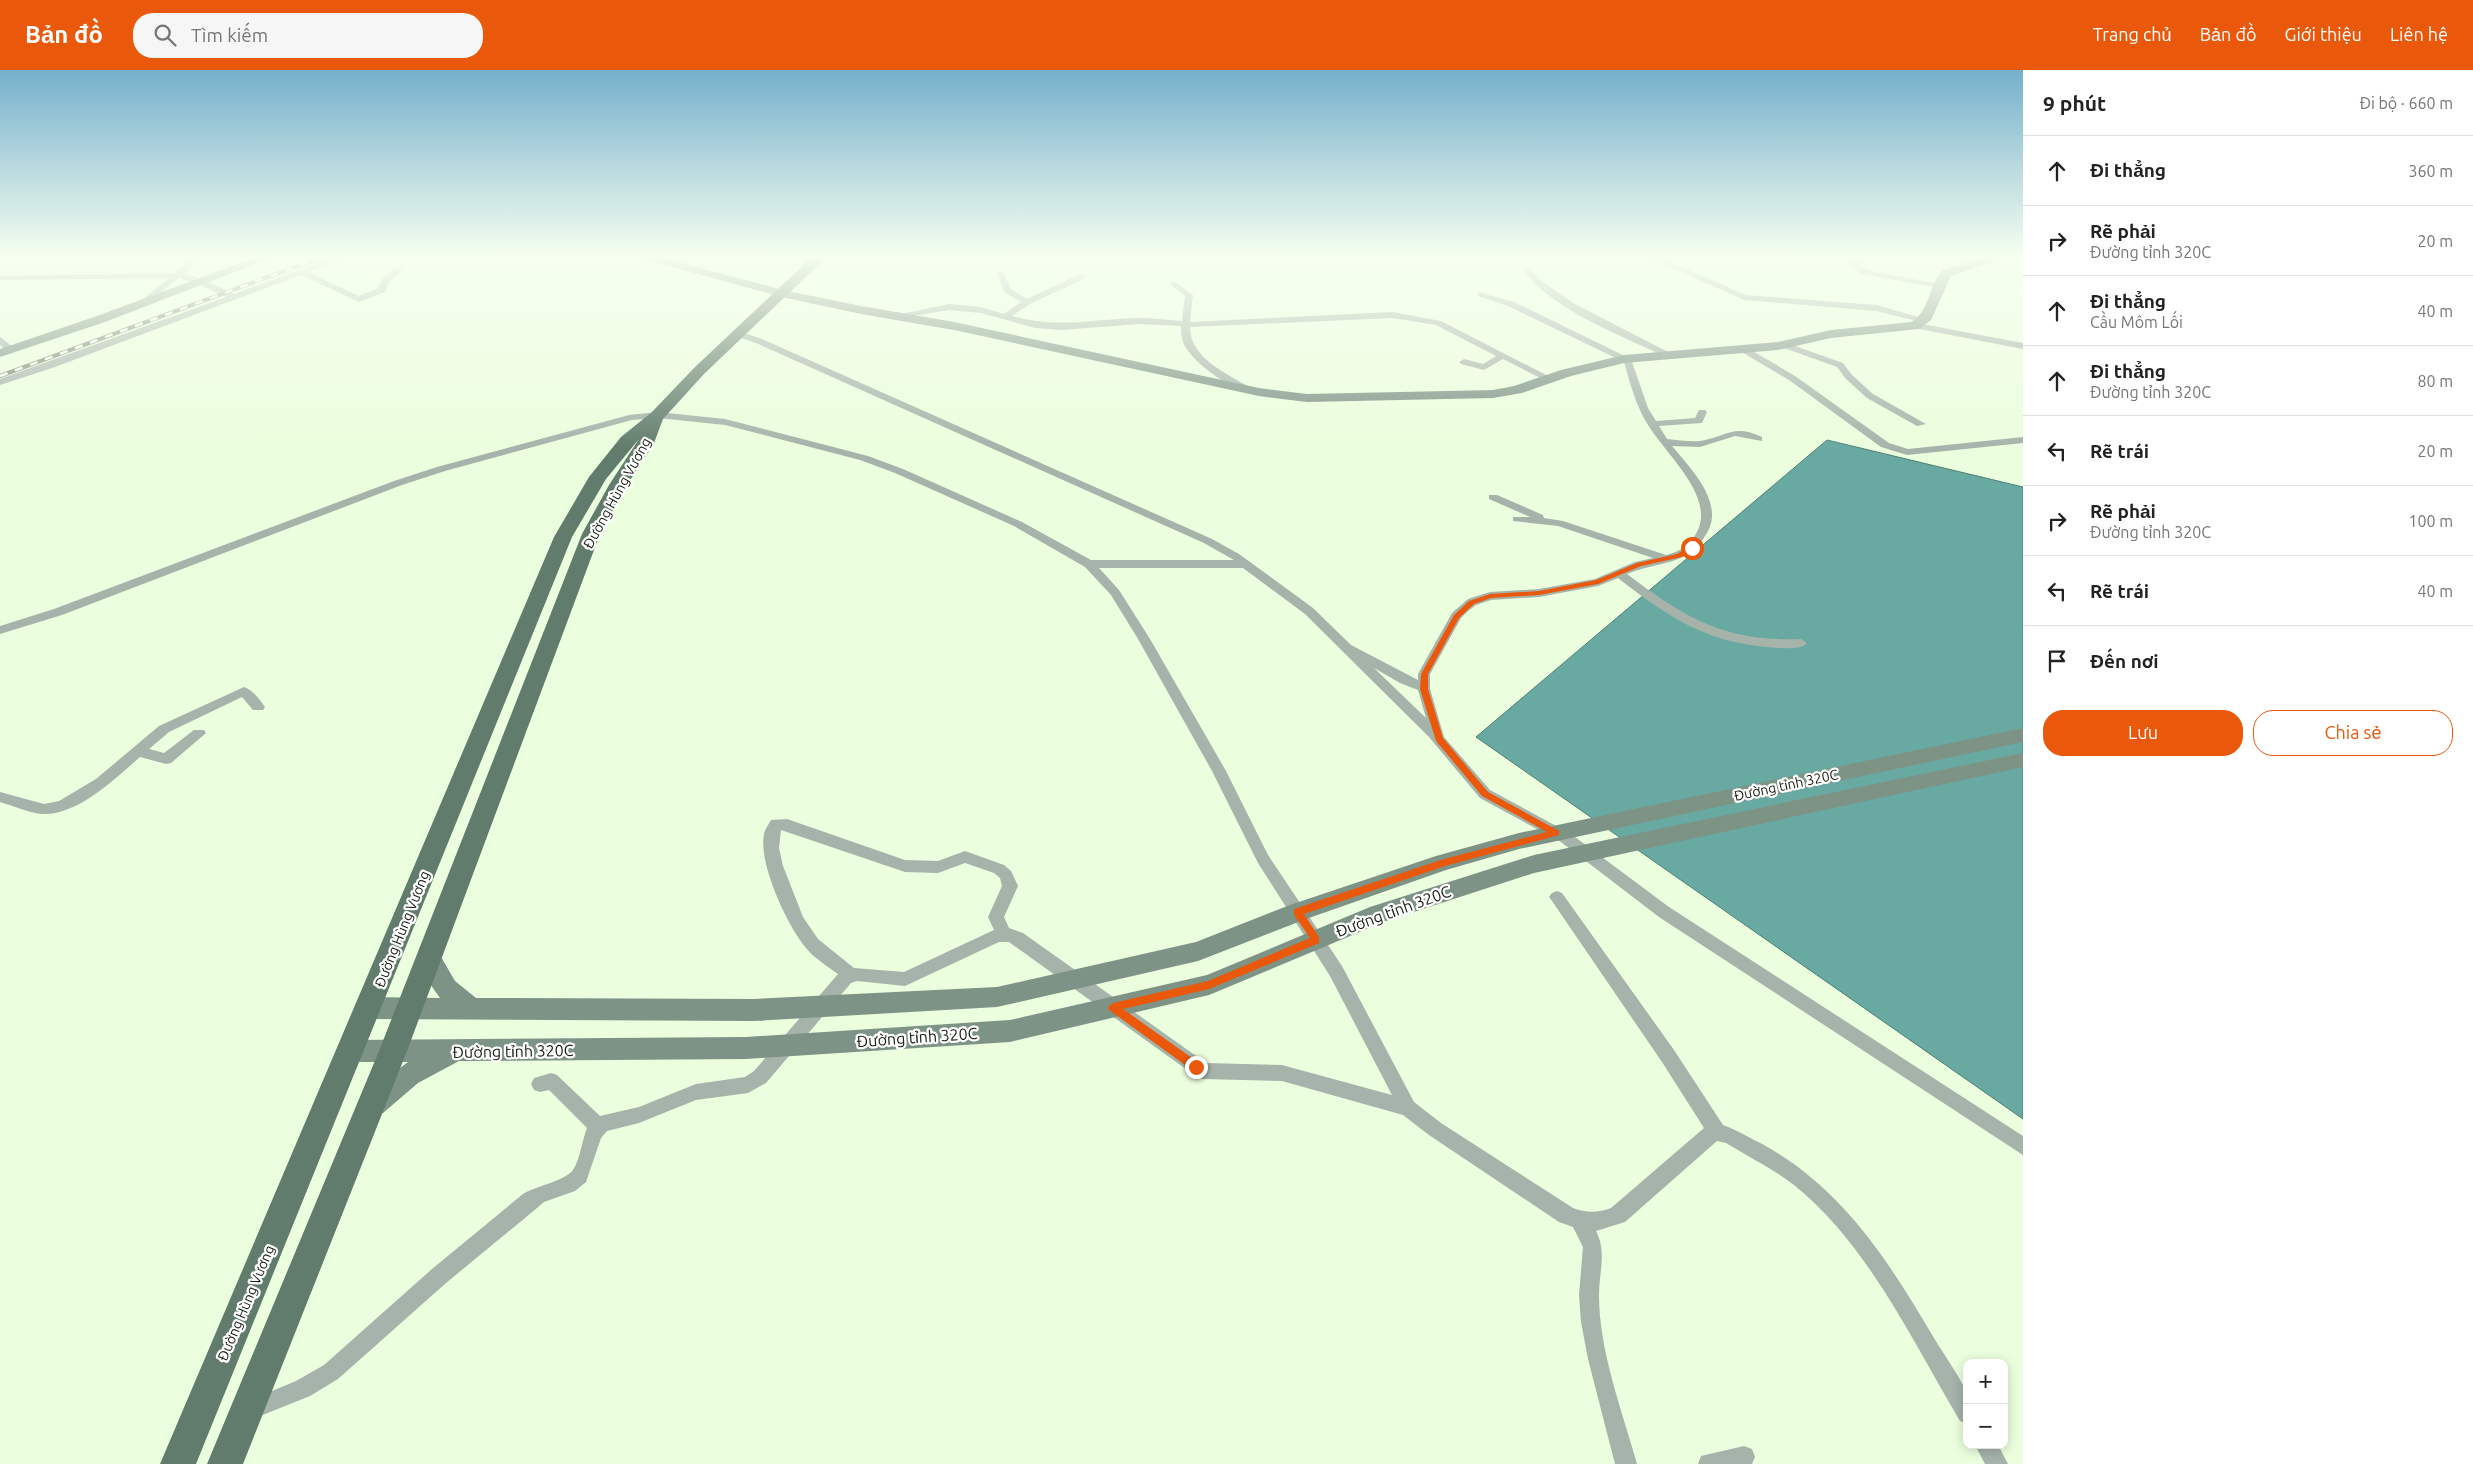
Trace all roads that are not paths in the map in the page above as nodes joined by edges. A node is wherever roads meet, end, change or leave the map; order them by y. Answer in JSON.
{"nodes":[{"id":1,"x":96,"y":319,"type":"edge"},
{"id":2,"x":173,"y":319,"type":"edge"},
{"id":3,"x":754,"y":319,"type":"edge"},
{"id":4,"x":914,"y":319,"type":"edge"},
{"id":5,"x":1015,"y":319,"type":"edge"},
{"id":6,"x":1187,"y":319,"type":"edge"},
{"id":7,"x":1329,"y":319,"type":"edge"},
{"id":8,"x":1420,"y":319,"type":"edge"},
{"id":9,"x":1542,"y":319,"type":"edge"},
{"id":10,"x":1596,"y":319,"type":"edge"},
{"id":11,"x":1909,"y":319,"type":"edge"},
{"id":12,"x":1923,"y":319,"type":"edge"},
{"id":13,"x":1921,"y":323,"type":"junction"},
{"id":14,"x":1187,"y":325,"type":"junction"},
{"id":15,"x":738,"y":334,"type":"junction"},
{"id":16,"x":0,"y":340,"type":"edge"},
{"id":17,"x":1784,"y":345,"type":"junction"},
{"id":18,"x":2023,"y":346,"type":"edge"},
{"id":19,"x":1743,"y":349,"type":"junction"},
{"id":20,"x":5,"y":351,"type":"edge"},
{"id":21,"x":1667,"y":354,"type":"junction"},
{"id":22,"x":1503,"y":355,"type":"junction"},
{"id":23,"x":1625,"y":359,"type":"junction"},
{"id":24,"x":1464,"y":362,"type":"dead end"},
{"id":25,"x":1549,"y":379,"type":"junction"},
{"id":26,"x":0,"y":382,"type":"edge"},
{"id":27,"x":1246,"y":389,"type":"junction"},
{"id":28,"x":1702,"y":412,"type":"dead end"},
{"id":29,"x":658,"y":415,"type":"junction"},
{"id":30,"x":1652,"y":424,"type":"junction"},
{"id":31,"x":1921,"y":424,"type":"dead end"},
{"id":32,"x":1758,"y":439,"type":"dead end"},
{"id":33,"x":2023,"y":440,"type":"edge"},
{"id":34,"x":1664,"y":442,"type":"junction"},
{"id":35,"x":1493,"y":497,"type":"dead end"},
{"id":36,"x":1517,"y":519,"type":"dead end"},
{"id":37,"x":1549,"y":521,"type":"junction"},
{"id":38,"x":1666,"y":559,"type":"junction"},
{"id":39,"x":1089,"y":564,"type":"junction"},
{"id":40,"x":1245,"y":564,"type":"junction"},
{"id":41,"x":1620,"y":574,"type":"junction"},
{"id":42,"x":21,"y":624,"type":"junction"},
{"id":43,"x":0,"y":630,"type":"edge"},
{"id":44,"x":0,"y":636,"type":"edge"},
{"id":45,"x":1801,"y":643,"type":"dead end"},
{"id":46,"x":1342,"y":645,"type":"junction"},
{"id":47,"x":1424,"y":686,"type":"junction"},
{"id":48,"x":258,"y":707,"type":"dead end"},
{"id":49,"x":199,"y":733,"type":"dead end"},
{"id":50,"x":2023,"y":735,"type":"edge"},
{"id":51,"x":1439,"y":739,"type":"junction"},
{"id":52,"x":136,"y":751,"type":"junction"},
{"id":53,"x":2023,"y":760,"type":"edge"},
{"id":54,"x":0,"y":797,"type":"edge"},
{"id":55,"x":1556,"y":833,"type":"junction"},
{"id":56,"x":1587,"y":853,"type":"junction"},
{"id":57,"x":1557,"y":897,"type":"dead end"},
{"id":58,"x":1298,"y":912,"type":"junction"},
{"id":59,"x":1004,"y":934,"type":"junction"},
{"id":60,"x":1316,"y":940,"type":"junction"},
{"id":61,"x":429,"y":957,"type":"junction"},
{"id":62,"x":851,"y":975,"type":"junction"},
{"id":63,"x":1074,"y":980,"type":"junction"},
{"id":64,"x":819,"y":1007,"type":"junction"},
{"id":65,"x":1113,"y":1007,"type":"junction"},
{"id":66,"x":369,"y":1008,"type":"junction"},
{"id":67,"x":410,"y":1009,"type":"junction"},
{"id":68,"x":475,"y":1010,"type":"junction"},
{"id":69,"x":787,"y":1045,"type":"junction"},
{"id":70,"x":351,"y":1051,"type":"junction"},
{"id":71,"x":394,"y":1051,"type":"junction"},
{"id":72,"x":460,"y":1052,"type":"junction"},
{"id":73,"x":540,"y":1084,"type":"dead end"},
{"id":74,"x":371,"y":1107,"type":"junction"},
{"id":75,"x":1408,"y":1108,"type":"junction"},
{"id":76,"x":598,"y":1127,"type":"junction"},
{"id":77,"x":1717,"y":1132,"type":"junction"},
{"id":78,"x":2023,"y":1146,"type":"edge"},
{"id":79,"x":1580,"y":1222,"type":"junction"},
{"id":80,"x":1963,"y":1407,"type":"edge"},
{"id":81,"x":247,"y":1411,"type":"junction"},
{"id":82,"x":1744,"y":1457,"type":"dead end"},
{"id":83,"x":178,"y":1464,"type":"edge"},
{"id":84,"x":226,"y":1464,"type":"edge"},
{"id":85,"x":1626,"y":1464,"type":"edge"},
{"id":86,"x":1708,"y":1464,"type":"edge"}],
"edges":[{"from":1,"to":20,"type":"main road"},
{"from":2,"to":26,"type":"street"},
{"from":3,"to":15,"type":"main road","name":"Đường Hùng Vương"},
{"from":4,"to":27,"type":"main road"},
{"from":5,"to":14,"type":"street"},
{"from":6,"to":14,"type":"street"},
{"from":7,"to":14,"type":"street"},
{"from":8,"to":22,"type":"street"},
{"from":9,"to":23,"type":"street"},
{"from":10,"to":21,"type":"street"},
{"from":11,"to":13,"type":"street"},
{"from":12,"to":13,"type":"main road"},
{"from":13,"to":17,"type":"main road"},
{"from":13,"to":18,"type":"street"},
{"from":14,"to":27,"type":"street"},
{"from":15,"to":29,"type":"main road","name":"Đường Hùng Vương"},
{"from":15,"to":40,"type":"street"},
{"from":16,"to":20,"type":"street"},
{"from":17,"to":19,"type":"main road"},
{"from":17,"to":31,"type":"street"},
{"from":19,"to":21,"type":"main road"},
{"from":19,"to":33,"type":"street"},
{"from":21,"to":23,"type":"main road"},
{"from":22,"to":24,"type":"street"},
{"from":22,"to":25,"type":"street"},
{"from":23,"to":25,"type":"main road"},
{"from":23,"to":30,"type":"street"},
{"from":25,"to":27,"type":"main road"},
{"from":28,"to":30,"type":"street"},
{"from":29,"to":39,"type":"street"},
{"from":29,"to":42,"type":"street"},
{"from":29,"to":61,"type":"main road","name":"Đường Hùng Vương"},
{"from":29,"to":66,"type":"main road","name":"Đường Hùng Vương"},
{"from":30,"to":34,"type":"street"},
{"from":32,"to":34,"type":"street"},
{"from":34,"to":38,"type":"street"},
{"from":35,"to":37,"type":"street"},
{"from":36,"to":37,"type":"street"},
{"from":37,"to":38,"type":"street"},
{"from":38,"to":41,"type":"street"},
{"from":39,"to":40,"type":"street"},
{"from":39,"to":58,"type":"street"},
{"from":40,"to":46,"type":"street"},
{"from":41,"to":45,"type":"street"},
{"from":41,"to":47,"type":"street"},
{"from":42,"to":43,"type":"street"},
{"from":42,"to":44,"type":"street"},
{"from":46,"to":47,"type":"street"},
{"from":46,"to":51,"type":"street"},
{"from":47,"to":51,"type":"street"},
{"from":48,"to":52,"type":"street"},
{"from":49,"to":52,"type":"street"},
{"from":50,"to":55,"type":"main road","name":"Đường tỉnh 320C"},
{"from":51,"to":55,"type":"street"},
{"from":52,"to":54,"type":"street"},
{"from":53,"to":56,"type":"main road","name":"Đường tỉnh 320C"},
{"from":55,"to":56,"type":"street"},
{"from":55,"to":58,"type":"main road","name":"Đường tỉnh 320C"},
{"from":56,"to":60,"type":"main road","name":"Đường tỉnh 320C"},
{"from":56,"to":78,"type":"street"},
{"from":57,"to":77,"type":"street"},
{"from":58,"to":60,"type":"street"},
{"from":58,"to":63,"type":"main road","name":"Đường tỉnh 320C"},
{"from":59,"to":62,"type":"street"},
{"from":59,"to":62,"type":"street"},
{"from":59,"to":63,"type":"street"},
{"from":60,"to":65,"type":"main road","name":"Đường tỉnh 320C"},
{"from":60,"to":75,"type":"street"},
{"from":61,"to":67,"type":"main road","name":"Đường Hùng Vương"},
{"from":61,"to":68,"type":"main road"},
{"from":62,"to":64,"type":"street"},
{"from":63,"to":64,"type":"main road","name":"Đường tỉnh 320C"},
{"from":63,"to":65,"type":"street"},
{"from":64,"to":68,"type":"main road","name":"Đường tỉnh 320C"},
{"from":64,"to":69,"type":"street"},
{"from":65,"to":69,"type":"main road","name":"Đường tỉnh 320C"},
{"from":65,"to":75,"type":"street"},
{"from":66,"to":67,"type":"main road","name":"Đường tỉnh 320C"},
{"from":66,"to":70,"type":"main road","name":"Đường Hùng Vương"},
{"from":67,"to":68,"type":"main road","name":"Đường tỉnh 320C"},
{"from":67,"to":71,"type":"main road","name":"Đường Hùng Vương"},
{"from":69,"to":72,"type":"main road","name":"Đường tỉnh 320C"},
{"from":69,"to":76,"type":"street"},
{"from":70,"to":71,"type":"main road","name":"Đường tỉnh 320C"},
{"from":70,"to":83,"type":"main road","name":"Đường Hùng Vương"},
{"from":71,"to":72,"type":"main road","name":"Đường tỉnh 320C"},
{"from":71,"to":74,"type":"main road","name":"Đường Hùng Vương"},
{"from":72,"to":74,"type":"main road"},
{"from":73,"to":76,"type":"street"},
{"from":74,"to":81,"type":"main road","name":"Đường Hùng Vương"},
{"from":75,"to":79,"type":"street"},
{"from":76,"to":81,"type":"street"},
{"from":77,"to":79,"type":"street"},
{"from":77,"to":80,"type":"street"},
{"from":79,"to":85,"type":"street"},
{"from":81,"to":84,"type":"main road","name":"Đường Hùng Vương"},
{"from":82,"to":86,"type":"street"}]}
